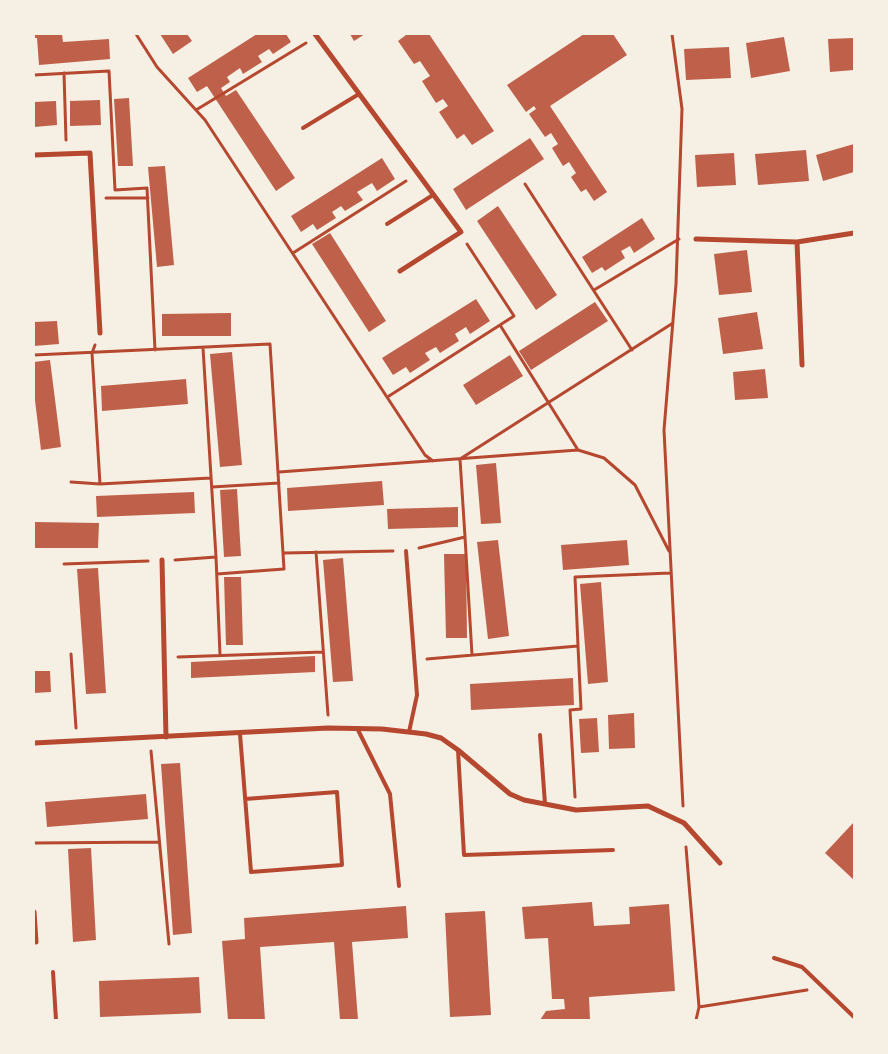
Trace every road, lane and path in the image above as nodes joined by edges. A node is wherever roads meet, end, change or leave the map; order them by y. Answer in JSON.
{"nodes":[{"id":1,"x":136,"y":34,"type":"edge"},
{"id":2,"x":672,"y":34,"type":"edge"},
{"id":3,"x":316,"y":35,"type":"edge"},
{"id":4,"x":64,"y":74,"type":"junction"},
{"id":5,"x":34,"y":75,"type":"edge"},
{"id":6,"x":359,"y":94,"type":"junction"},
{"id":7,"x":196,"y":110,"type":"junction"},
{"id":8,"x":303,"y":128,"type":"dead end"},
{"id":9,"x":66,"y":154,"type":"junction"},
{"id":10,"x":34,"y":155,"type":"edge"},
{"id":11,"x":417,"y":174,"type":"junction"},
{"id":12,"x":525,"y":184,"type":"dead end"},
{"id":13,"x":433,"y":195,"type":"junction"},
{"id":14,"x":93,"y":197,"type":"junction"},
{"id":15,"x":148,"y":198,"type":"junction"},
{"id":16,"x":386,"y":224,"type":"dead end"},
{"id":17,"x":854,"y":233,"type":"edge"},
{"id":18,"x":678,"y":238,"type":"junction"},
{"id":19,"x":696,"y":239,"type":"joint"},
{"id":20,"x":797,"y":242,"type":"junction"},
{"id":21,"x":469,"y":247,"type":"dead end"},
{"id":22,"x":293,"y":253,"type":"junction"},
{"id":23,"x":400,"y":271,"type":"dead end"},
{"id":24,"x":594,"y":290,"type":"junction"},
{"id":25,"x":673,"y":323,"type":"junction"},
{"id":26,"x":500,"y":325,"type":"junction"},
{"id":27,"x":100,"y":333,"type":"joint"},
{"id":28,"x":203,"y":348,"type":"junction"},
{"id":29,"x":155,"y":350,"type":"junction"},
{"id":30,"x":632,"y":350,"type":"junction"},
{"id":31,"x":92,"y":353,"type":"junction"},
{"id":32,"x":34,"y":355,"type":"edge"},
{"id":33,"x":802,"y":365,"type":"dead end"},
{"id":34,"x":388,"y":397,"type":"junction"},
{"id":35,"x":549,"y":404,"type":"junction"},
{"id":36,"x":578,"y":450,"type":"junction"},
{"id":37,"x":460,"y":459,"type":"junction"},
{"id":38,"x":433,"y":460,"type":"junction"},
{"id":39,"x":279,"y":472,"type":"junction"},
{"id":40,"x":211,"y":478,"type":"junction"},
{"id":41,"x":71,"y":482,"type":"dead end"},
{"id":42,"x":279,"y":483,"type":"junction"},
{"id":43,"x":100,"y":484,"type":"junction"},
{"id":44,"x":212,"y":487,"type":"junction"},
{"id":45,"x":465,"y":537,"type":"junction"},
{"id":46,"x":406,"y":551,"type":"junction"},
{"id":47,"x":316,"y":552,"type":"junction"},
{"id":48,"x":284,"y":553,"type":"junction"},
{"id":49,"x":670,"y":554,"type":"junction"},
{"id":50,"x":216,"y":557,"type":"junction"},
{"id":51,"x":162,"y":560,"type":"junction"},
{"id":52,"x":64,"y":564,"type":"dead end"},
{"id":53,"x":670,"y":573,"type":"junction"},
{"id":54,"x":217,"y":574,"type":"junction"},
{"id":55,"x":578,"y":646,"type":"junction"},
{"id":56,"x":323,"y":652,"type":"junction"},
{"id":57,"x":71,"y":654,"type":"dead end"},
{"id":58,"x":220,"y":655,"type":"junction"},
{"id":59,"x":472,"y":655,"type":"junction"},
{"id":60,"x":164,"y":657,"type":"junction"},
{"id":61,"x":414,"y":660,"type":"junction"},
{"id":62,"x":328,"y":728,"type":"junction"},
{"id":63,"x":356,"y":728,"type":"junction"},
{"id":64,"x":409,"y":732,"type":"junction"},
{"id":65,"x":240,"y":734,"type":"junction"},
{"id":66,"x":540,"y":735,"type":"dead end"},
{"id":67,"x":166,"y":737,"type":"junction"},
{"id":68,"x":150,"y":738,"type":"junction"},
{"id":69,"x":78,"y":741,"type":"junction"},
{"id":70,"x":34,"y":743,"type":"edge"},
{"id":71,"x":458,"y":750,"type":"junction"},
{"id":72,"x":245,"y":799,"type":"junction"},
{"id":73,"x":545,"y":804,"type":"junction"},
{"id":74,"x":576,"y":810,"type":"junction"},
{"id":75,"x":684,"y":823,"type":"junction"},
{"id":76,"x":159,"y":842,"type":"junction"},
{"id":77,"x":34,"y":844,"type":"edge"},
{"id":78,"x":613,"y":850,"type":"dead end"},
{"id":79,"x":720,"y":863,"type":"dead end"},
{"id":80,"x":399,"y":886,"type":"dead end"},
{"id":81,"x":34,"y":912,"type":"edge"},
{"id":82,"x":36,"y":942,"type":"dead end"},
{"id":83,"x":168,"y":944,"type":"dead end"},
{"id":84,"x":774,"y":958,"type":"dead end"},
{"id":85,"x":53,"y":972,"type":"dead end"},
{"id":86,"x":824,"y":987,"type":"junction"},
{"id":87,"x":699,"y":1007,"type":"junction"},
{"id":88,"x":854,"y":1017,"type":"edge"},
{"id":89,"x":56,"y":1020,"type":"edge"},
{"id":90,"x":696,"y":1020,"type":"edge"}],
"edges":[{"from":1,"to":7,"type":"path"},
{"from":2,"to":18,"type":"path"},
{"from":3,"to":6,"type":"street"},
{"from":3,"to":7,"type":"path"},
{"from":4,"to":5,"type":"path"},
{"from":4,"to":9,"type":"path"},
{"from":4,"to":15,"type":"path"},
{"from":6,"to":8,"type":"lane"},
{"from":6,"to":11,"type":"street"},
{"from":7,"to":22,"type":"path"},
{"from":9,"to":10,"type":"street"},
{"from":9,"to":14,"type":"street"},
{"from":11,"to":13,"type":"street"},
{"from":11,"to":22,"type":"path"},
{"from":12,"to":24,"type":"path"},
{"from":13,"to":16,"type":"lane"},
{"from":13,"to":23,"type":"street"},
{"from":14,"to":15,"type":"path"},
{"from":14,"to":27,"type":"street"},
{"from":15,"to":29,"type":"path"},
{"from":17,"to":20,"type":"street"},
{"from":18,"to":19,"type":"path"},
{"from":18,"to":24,"type":"path"},
{"from":18,"to":25,"type":"path"},
{"from":19,"to":20,"type":"street"},
{"from":20,"to":33,"type":"street"},
{"from":21,"to":26,"type":"path"},
{"from":22,"to":34,"type":"path"},
{"from":24,"to":30,"type":"path"},
{"from":25,"to":30,"type":"path"},
{"from":25,"to":49,"type":"path"},
{"from":26,"to":34,"type":"path"},
{"from":26,"to":35,"type":"path"},
{"from":27,"to":31,"type":"path"},
{"from":28,"to":29,"type":"path"},
{"from":28,"to":39,"type":"path"},
{"from":28,"to":40,"type":"path"},
{"from":29,"to":31,"type":"path"},
{"from":30,"to":35,"type":"path"},
{"from":31,"to":32,"type":"path"},
{"from":31,"to":43,"type":"path"},
{"from":34,"to":38,"type":"path"},
{"from":35,"to":36,"type":"path"},
{"from":35,"to":37,"type":"path"},
{"from":36,"to":37,"type":"path"},
{"from":36,"to":49,"type":"path"},
{"from":37,"to":38,"type":"path"},
{"from":37,"to":45,"type":"path"},
{"from":38,"to":39,"type":"path"},
{"from":39,"to":42,"type":"path"},
{"from":40,"to":43,"type":"path"},
{"from":40,"to":44,"type":"path"},
{"from":41,"to":43,"type":"path"},
{"from":42,"to":44,"type":"path"},
{"from":42,"to":48,"type":"path"},
{"from":44,"to":50,"type":"path"},
{"from":45,"to":46,"type":"path"},
{"from":45,"to":59,"type":"path"},
{"from":46,"to":47,"type":"path"},
{"from":46,"to":61,"type":"lane"},
{"from":47,"to":48,"type":"path"},
{"from":47,"to":56,"type":"path"},
{"from":48,"to":54,"type":"path"},
{"from":49,"to":53,"type":"path"},
{"from":50,"to":51,"type":"path"},
{"from":50,"to":54,"type":"path"},
{"from":51,"to":52,"type":"path"},
{"from":51,"to":60,"type":"street"},
{"from":53,"to":55,"type":"path"},
{"from":53,"to":75,"type":"path"},
{"from":54,"to":58,"type":"path"},
{"from":55,"to":59,"type":"path"},
{"from":55,"to":74,"type":"path"},
{"from":56,"to":58,"type":"path"},
{"from":56,"to":62,"type":"path"},
{"from":57,"to":69,"type":"path"},
{"from":58,"to":60,"type":"path"},
{"from":59,"to":61,"type":"path"},
{"from":60,"to":67,"type":"street"},
{"from":61,"to":64,"type":"lane"},
{"from":62,"to":63,"type":"street"},
{"from":62,"to":65,"type":"street"},
{"from":63,"to":64,"type":"street"},
{"from":63,"to":80,"type":"lane"},
{"from":64,"to":71,"type":"street"},
{"from":65,"to":67,"type":"street"},
{"from":65,"to":72,"type":"lane"},
{"from":66,"to":73,"type":"lane"},
{"from":67,"to":68,"type":"street"},
{"from":68,"to":69,"type":"street"},
{"from":68,"to":76,"type":"path"},
{"from":69,"to":70,"type":"street"},
{"from":71,"to":73,"type":"street"},
{"from":71,"to":78,"type":"lane"},
{"from":72,"to":72,"type":"lane"},
{"from":73,"to":74,"type":"street"},
{"from":74,"to":75,"type":"street"},
{"from":75,"to":79,"type":"street"},
{"from":75,"to":87,"type":"path"},
{"from":76,"to":77,"type":"path"},
{"from":76,"to":83,"type":"path"},
{"from":81,"to":82,"type":"street"},
{"from":84,"to":86,"type":"lane"},
{"from":85,"to":89,"type":"lane"},
{"from":86,"to":87,"type":"path"},
{"from":86,"to":88,"type":"lane"},
{"from":87,"to":90,"type":"path"}]}
